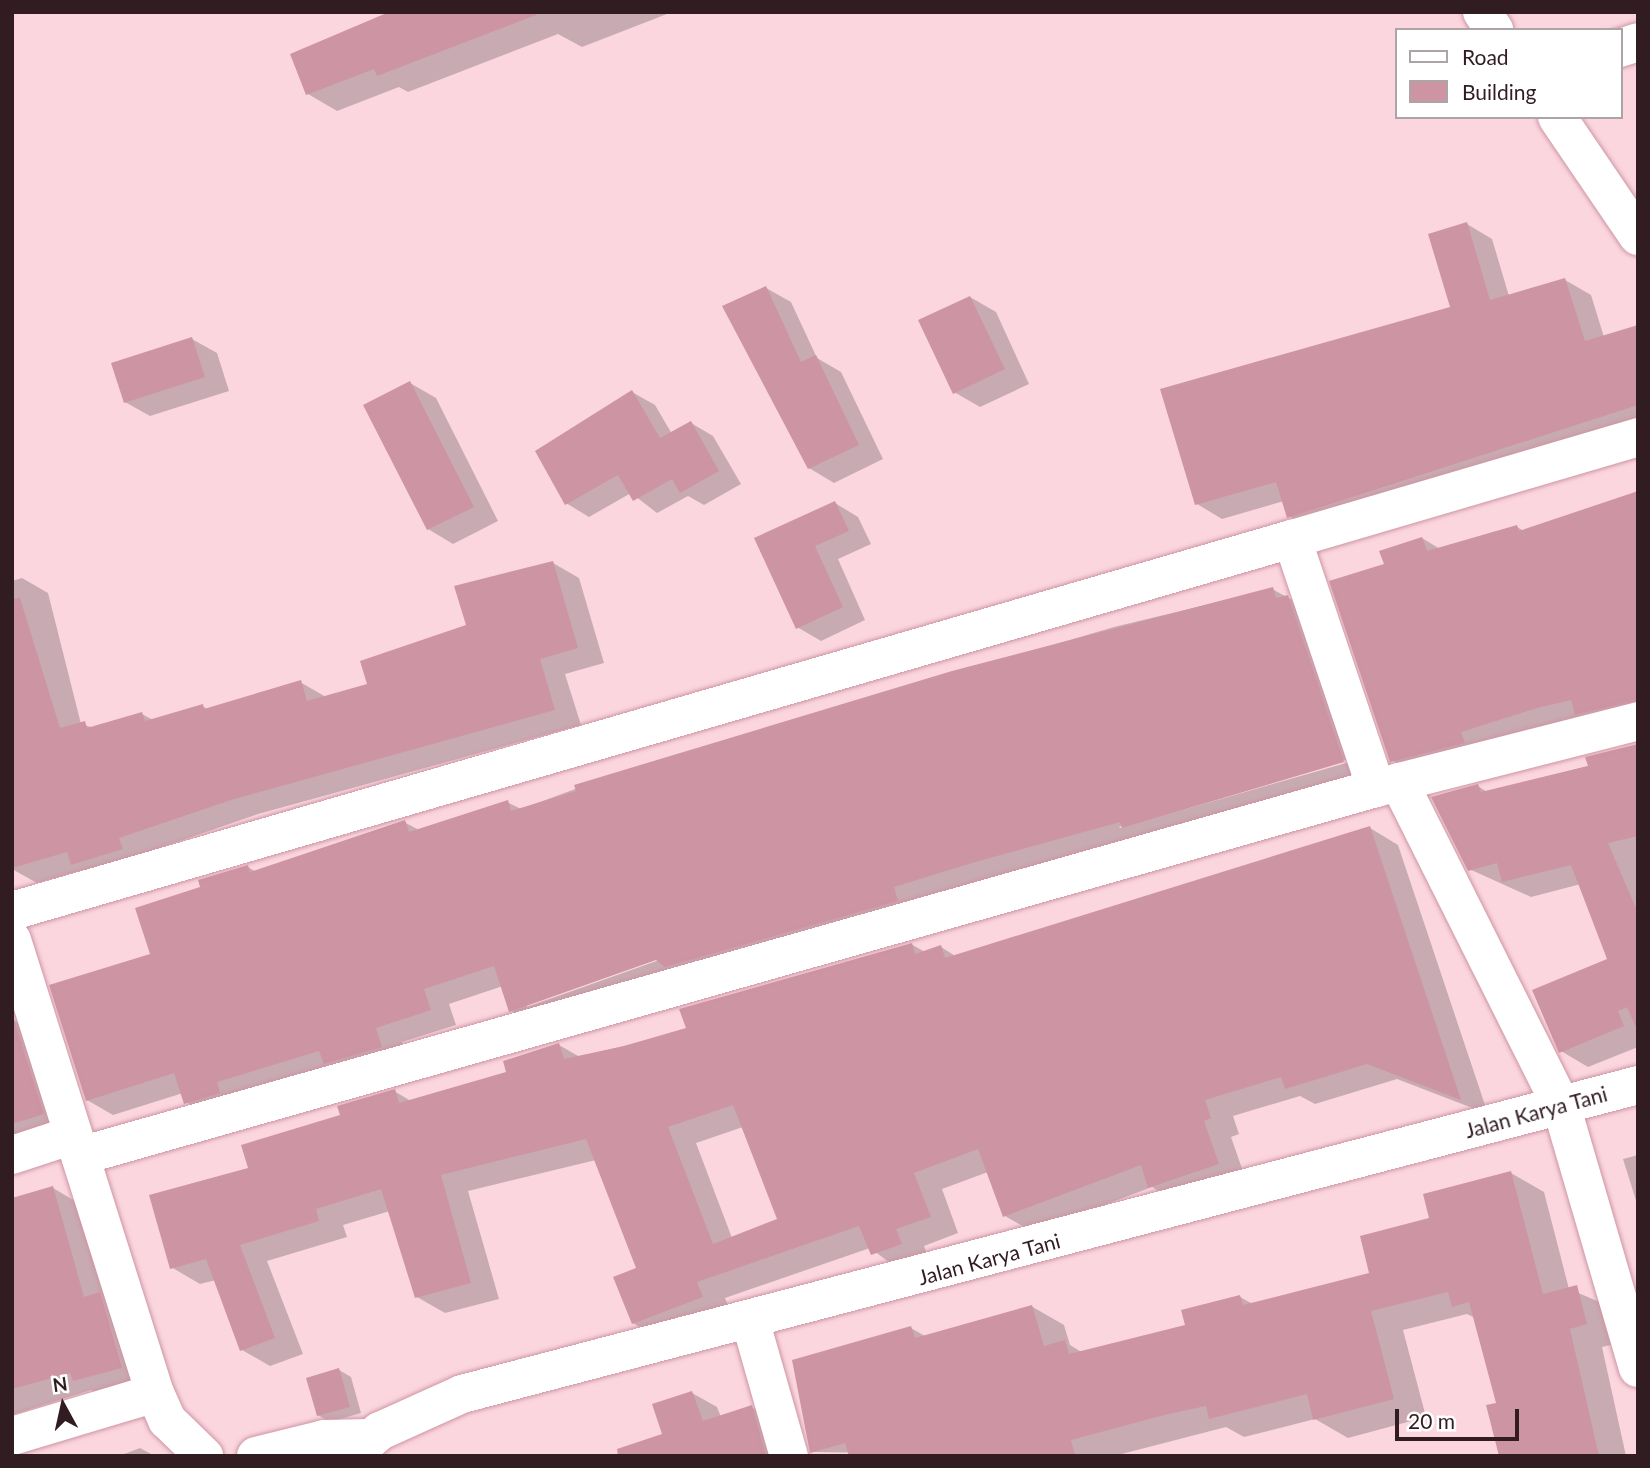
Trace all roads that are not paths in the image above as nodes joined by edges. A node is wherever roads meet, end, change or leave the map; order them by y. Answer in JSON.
{"nodes":[{"id":1,"x":1482,"y":12,"type":"edge"},
{"id":2,"x":1493,"y":28,"type":"edge"},
{"id":3,"x":1558,"y":119,"type":"edge"},
{"id":4,"x":1638,"y":236,"type":"edge"},
{"id":5,"x":1638,"y":438,"type":"edge"},
{"id":6,"x":1292,"y":539,"type":"junction"},
{"id":7,"x":1638,"y":721,"type":"edge"},
{"id":8,"x":1387,"y":785,"type":"junction"},
{"id":9,"x":12,"y":911,"type":"edge"},
{"id":10,"x":12,"y":940,"type":"edge"},
{"id":11,"x":1638,"y":1085,"type":"edge"},
{"id":12,"x":1561,"y":1105,"type":"junction"},
{"id":13,"x":76,"y":1146,"type":"junction"},
{"id":14,"x":12,"y":1156,"type":"edge"},
{"id":15,"x":751,"y":1323,"type":"junction"},
{"id":16,"x":1638,"y":1368,"type":"edge"},
{"id":17,"x":155,"y":1393,"type":"junction"},
{"id":18,"x":12,"y":1436,"type":"edge"},
{"id":19,"x":360,"y":1447,"type":"edge"},
{"id":20,"x":204,"y":1456,"type":"edge"},
{"id":21,"x":256,"y":1456,"type":"edge"},
{"id":22,"x":789,"y":1456,"type":"edge"}],
"edges":[{"from":1,"to":2,"type":"street"},
{"from":3,"to":4,"type":"street"},
{"from":5,"to":6,"type":"street"},
{"from":6,"to":8,"type":"street"},
{"from":6,"to":9,"type":"street"},
{"from":7,"to":8,"type":"street"},
{"from":8,"to":12,"type":"street"},
{"from":8,"to":13,"type":"street"},
{"from":10,"to":13,"type":"street"},
{"from":11,"to":12,"type":"street","name":"Jalan Karya Tani"},
{"from":12,"to":15,"type":"street","name":"Jalan Karya Tani"},
{"from":12,"to":16,"type":"street"},
{"from":13,"to":14,"type":"street"},
{"from":13,"to":17,"type":"street"},
{"from":15,"to":19,"type":"street","name":"Jalan Karya Tani"},
{"from":15,"to":22,"type":"street"},
{"from":17,"to":18,"type":"street"},
{"from":17,"to":20,"type":"street"},
{"from":19,"to":21,"type":"street"}]}
